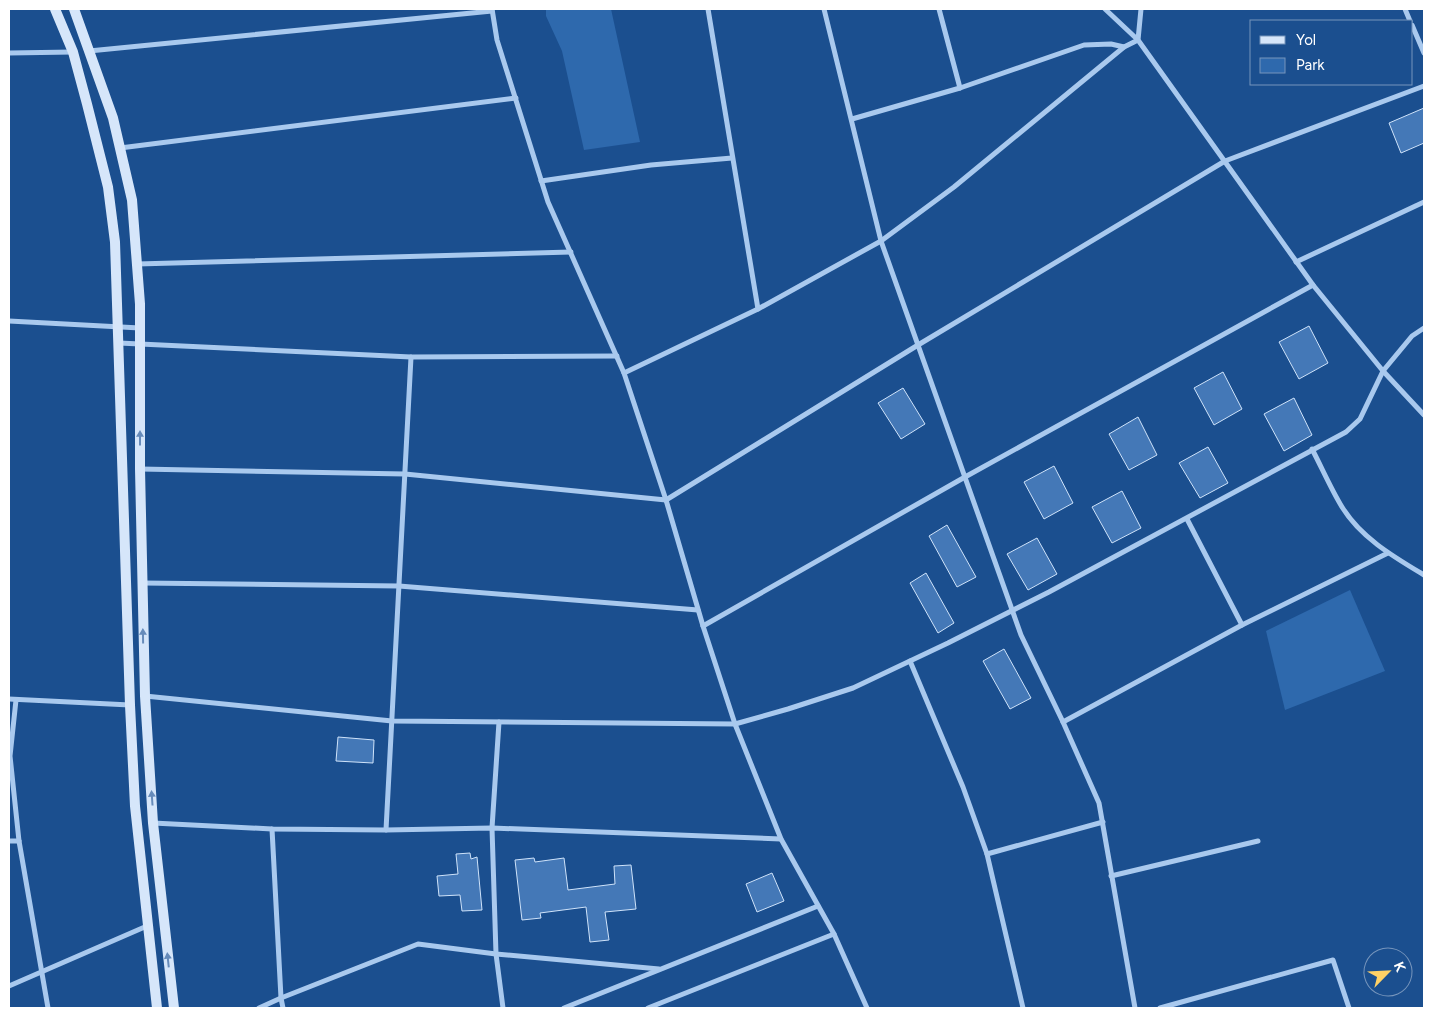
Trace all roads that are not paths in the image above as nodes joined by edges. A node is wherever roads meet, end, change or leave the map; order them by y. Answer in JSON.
{"nodes":[{"id":1,"x":56,"y":9,"type":"edge"},
{"id":2,"x":74,"y":9,"type":"edge"},
{"id":3,"x":708,"y":9,"type":"edge"},
{"id":4,"x":824,"y":9,"type":"edge"},
{"id":5,"x":939,"y":9,"type":"edge"},
{"id":6,"x":1105,"y":9,"type":"edge"},
{"id":7,"x":1141,"y":9,"type":"edge"},
{"id":8,"x":492,"y":10,"type":"edge"},
{"id":9,"x":1413,"y":27,"type":"edge"},
{"id":10,"x":1138,"y":40,"type":"junction"},
{"id":11,"x":1124,"y":47,"type":"junction"},
{"id":12,"x":89,"y":51,"type":"junction"},
{"id":13,"x":73,"y":52,"type":"junction"},
{"id":14,"x":9,"y":53,"type":"edge"},
{"id":15,"x":1424,"y":53,"type":"edge"},
{"id":16,"x":1424,"y":86,"type":"edge"},
{"id":17,"x":960,"y":88,"type":"junction"},
{"id":18,"x":516,"y":98,"type":"junction"},
{"id":19,"x":852,"y":119,"type":"junction"},
{"id":20,"x":120,"y":148,"type":"junction"},
{"id":21,"x":732,"y":158,"type":"junction"},
{"id":22,"x":1225,"y":161,"type":"junction"},
{"id":23,"x":542,"y":181,"type":"junction"},
{"id":24,"x":1424,"y":202,"type":"edge"},
{"id":25,"x":881,"y":241,"type":"junction"},
{"id":26,"x":570,"y":252,"type":"junction"},
{"id":27,"x":1296,"y":262,"type":"junction"},
{"id":28,"x":137,"y":264,"type":"junction"},
{"id":29,"x":1313,"y":285,"type":"junction"},
{"id":30,"x":758,"y":309,"type":"junction"},
{"id":31,"x":9,"y":321,"type":"edge"},
{"id":32,"x":118,"y":328,"type":"junction"},
{"id":33,"x":140,"y":328,"type":"junction"},
{"id":34,"x":1424,"y":328,"type":"edge"},
{"id":35,"x":119,"y":343,"type":"junction"},
{"id":36,"x":140,"y":344,"type":"junction"},
{"id":37,"x":918,"y":345,"type":"junction"},
{"id":38,"x":617,"y":356,"type":"junction"},
{"id":39,"x":411,"y":357,"type":"junction"},
{"id":40,"x":1383,"y":371,"type":"junction"},
{"id":41,"x":624,"y":373,"type":"junction"},
{"id":42,"x":1424,"y":414,"type":"edge"},
{"id":43,"x":1312,"y":449,"type":"junction"},
{"id":44,"x":140,"y":469,"type":"junction"},
{"id":45,"x":405,"y":474,"type":"junction"},
{"id":46,"x":965,"y":477,"type":"junction"},
{"id":47,"x":666,"y":500,"type":"junction"},
{"id":48,"x":1187,"y":518,"type":"junction"},
{"id":49,"x":1388,"y":554,"type":"junction"},
{"id":50,"x":1424,"y":575,"type":"edge"},
{"id":51,"x":142,"y":583,"type":"junction"},
{"id":52,"x":399,"y":586,"type":"junction"},
{"id":53,"x":698,"y":610,"type":"junction"},
{"id":54,"x":1012,"y":611,"type":"junction"},
{"id":55,"x":703,"y":626,"type":"junction"},
{"id":56,"x":1242,"y":626,"type":"junction"},
{"id":57,"x":910,"y":661,"type":"junction"},
{"id":58,"x":145,"y":696,"type":"junction"},
{"id":59,"x":9,"y":699,"type":"edge"},
{"id":60,"x":16,"y":700,"type":"junction"},
{"id":61,"x":130,"y":706,"type":"junction"},
{"id":62,"x":392,"y":721,"type":"junction"},
{"id":63,"x":499,"y":722,"type":"junction"},
{"id":64,"x":1063,"y":722,"type":"junction"},
{"id":65,"x":735,"y":724,"type":"junction"},
{"id":66,"x":1102,"y":822,"type":"junction"},
{"id":67,"x":153,"y":823,"type":"junction"},
{"id":68,"x":492,"y":828,"type":"junction"},
{"id":69,"x":272,"y":829,"type":"junction"},
{"id":70,"x":386,"y":830,"type":"junction"},
{"id":71,"x":781,"y":839,"type":"junction"},
{"id":72,"x":9,"y":841,"type":"edge"},
{"id":73,"x":19,"y":841,"type":"junction"},
{"id":74,"x":1258,"y":841,"type":"dead end"},
{"id":75,"x":987,"y":854,"type":"junction"},
{"id":76,"x":1111,"y":876,"type":"junction"},
{"id":77,"x":818,"y":906,"type":"junction"},
{"id":78,"x":147,"y":926,"type":"junction"},
{"id":79,"x":834,"y":934,"type":"junction"},
{"id":80,"x":496,"y":954,"type":"junction"},
{"id":81,"x":659,"y":970,"type":"junction"},
{"id":82,"x":43,"y":971,"type":"junction"},
{"id":83,"x":9,"y":986,"type":"edge"},
{"id":84,"x":281,"y":998,"type":"junction"},
{"id":85,"x":48,"y":1008,"type":"edge"},
{"id":86,"x":157,"y":1008,"type":"edge"},
{"id":87,"x":174,"y":1008,"type":"edge"},
{"id":88,"x":259,"y":1008,"type":"edge"},
{"id":89,"x":283,"y":1008,"type":"edge"},
{"id":90,"x":502,"y":1008,"type":"edge"},
{"id":91,"x":564,"y":1008,"type":"edge"},
{"id":92,"x":648,"y":1008,"type":"edge"},
{"id":93,"x":867,"y":1008,"type":"edge"},
{"id":94,"x":1023,"y":1008,"type":"edge"},
{"id":95,"x":1134,"y":1008,"type":"edge"},
{"id":96,"x":1160,"y":1008,"type":"edge"},
{"id":97,"x":1349,"y":1008,"type":"edge"}],
"edges":[{"from":1,"to":13,"type":"street"},
{"from":2,"to":12,"type":"street"},
{"from":3,"to":21,"type":"street"},
{"from":4,"to":19,"type":"street"},
{"from":5,"to":17,"type":"street"},
{"from":6,"to":10,"type":"street"},
{"from":7,"to":10,"type":"street"},
{"from":8,"to":12,"type":"street"},
{"from":8,"to":18,"type":"street"},
{"from":9,"to":15,"type":"street"},
{"from":10,"to":11,"type":"street"},
{"from":10,"to":22,"type":"street"},
{"from":11,"to":17,"type":"street"},
{"from":11,"to":25,"type":"street"},
{"from":12,"to":20,"type":"street"},
{"from":13,"to":14,"type":"street"},
{"from":13,"to":32,"type":"street"},
{"from":16,"to":22,"type":"street"},
{"from":17,"to":19,"type":"street"},
{"from":18,"to":20,"type":"street"},
{"from":18,"to":23,"type":"street"},
{"from":19,"to":25,"type":"street"},
{"from":20,"to":28,"type":"street"},
{"from":21,"to":23,"type":"street"},
{"from":21,"to":30,"type":"street"},
{"from":22,"to":27,"type":"street"},
{"from":22,"to":37,"type":"street"},
{"from":23,"to":26,"type":"street"},
{"from":24,"to":27,"type":"street"},
{"from":25,"to":30,"type":"street"},
{"from":25,"to":37,"type":"street"},
{"from":26,"to":28,"type":"street"},
{"from":26,"to":38,"type":"street"},
{"from":27,"to":29,"type":"street"},
{"from":28,"to":33,"type":"street"},
{"from":29,"to":40,"type":"street"},
{"from":29,"to":46,"type":"street"},
{"from":30,"to":41,"type":"street"},
{"from":31,"to":32,"type":"street"},
{"from":32,"to":33,"type":"street"},
{"from":32,"to":35,"type":"street"},
{"from":33,"to":36,"type":"street"},
{"from":34,"to":40,"type":"street"},
{"from":35,"to":36,"type":"street"},
{"from":35,"to":61,"type":"street"},
{"from":36,"to":39,"type":"street"},
{"from":44,"to":36,"type":"street","one_way":true},
{"from":37,"to":46,"type":"street"},
{"from":37,"to":47,"type":"street"},
{"from":38,"to":39,"type":"street"},
{"from":38,"to":41,"type":"street"},
{"from":39,"to":45,"type":"street"},
{"from":40,"to":42,"type":"street"},
{"from":40,"to":43,"type":"street"},
{"from":41,"to":47,"type":"street"},
{"from":43,"to":48,"type":"street"},
{"from":43,"to":49,"type":"street"},
{"from":44,"to":45,"type":"street"},
{"from":44,"to":51,"type":"street"},
{"from":45,"to":47,"type":"street"},
{"from":45,"to":52,"type":"street"},
{"from":46,"to":54,"type":"street"},
{"from":46,"to":55,"type":"street"},
{"from":47,"to":53,"type":"street"},
{"from":48,"to":54,"type":"street"},
{"from":48,"to":56,"type":"street"},
{"from":49,"to":50,"type":"street"},
{"from":49,"to":56,"type":"street"},
{"from":51,"to":52,"type":"street"},
{"from":58,"to":51,"type":"street","one_way":true},
{"from":52,"to":53,"type":"street"},
{"from":52,"to":62,"type":"street"},
{"from":53,"to":55,"type":"street"},
{"from":54,"to":57,"type":"street"},
{"from":54,"to":64,"type":"street"},
{"from":55,"to":65,"type":"street"},
{"from":56,"to":64,"type":"street"},
{"from":57,"to":65,"type":"street"},
{"from":57,"to":75,"type":"street"},
{"from":58,"to":62,"type":"street"},
{"from":67,"to":58,"type":"street","one_way":true},
{"from":59,"to":60,"type":"street"},
{"from":60,"to":61,"type":"street"},
{"from":60,"to":73,"type":"street"},
{"from":61,"to":78,"type":"street"},
{"from":62,"to":63,"type":"street"},
{"from":62,"to":70,"type":"street"},
{"from":63,"to":65,"type":"street"},
{"from":63,"to":68,"type":"street"},
{"from":64,"to":66,"type":"street"},
{"from":65,"to":71,"type":"street"},
{"from":66,"to":75,"type":"street"},
{"from":66,"to":76,"type":"street"},
{"from":67,"to":69,"type":"street"},
{"from":87,"to":67,"type":"street","one_way":true},
{"from":68,"to":70,"type":"street"},
{"from":68,"to":71,"type":"street"},
{"from":68,"to":80,"type":"street"},
{"from":69,"to":70,"type":"street"},
{"from":69,"to":84,"type":"street"},
{"from":71,"to":77,"type":"street"},
{"from":72,"to":73,"type":"street"},
{"from":73,"to":82,"type":"street"},
{"from":74,"to":76,"type":"street"},
{"from":75,"to":94,"type":"street"},
{"from":76,"to":95,"type":"street"},
{"from":77,"to":79,"type":"street"},
{"from":77,"to":81,"type":"street"},
{"from":78,"to":82,"type":"street"},
{"from":78,"to":86,"type":"street"},
{"from":79,"to":92,"type":"street"},
{"from":79,"to":93,"type":"street"},
{"from":80,"to":81,"type":"street"},
{"from":80,"to":84,"type":"street"},
{"from":80,"to":90,"type":"street"},
{"from":81,"to":91,"type":"street"},
{"from":82,"to":83,"type":"street"},
{"from":82,"to":85,"type":"street"},
{"from":84,"to":88,"type":"street"},
{"from":84,"to":89,"type":"street"},
{"from":96,"to":97,"type":"street"}]}
